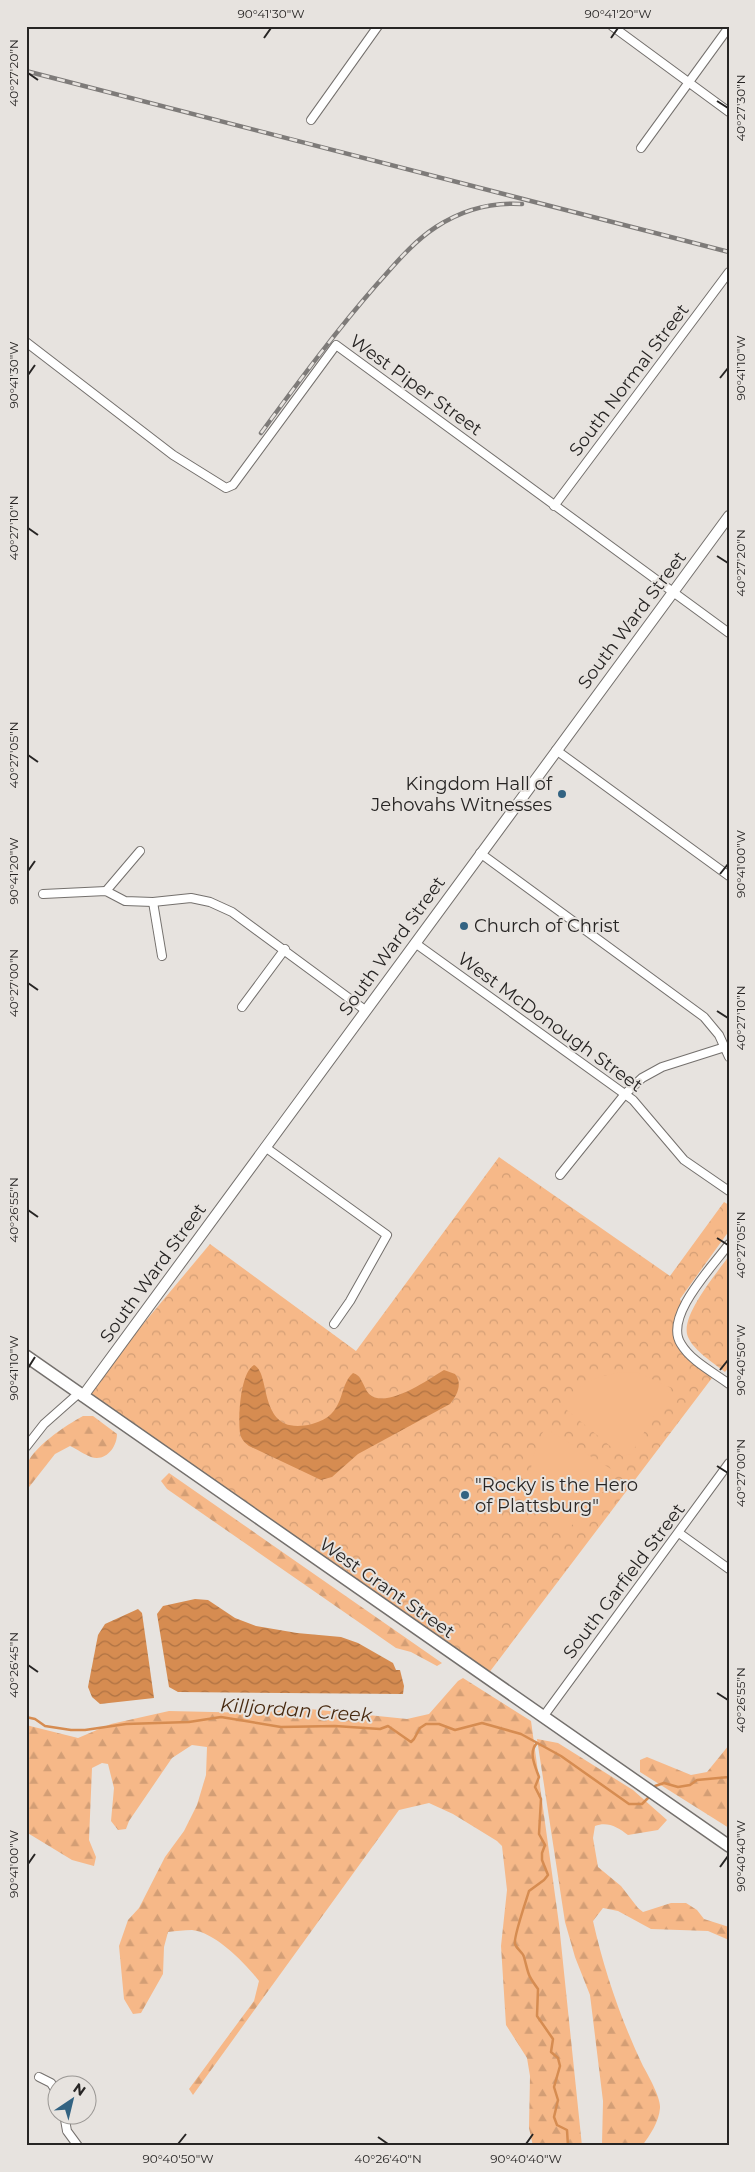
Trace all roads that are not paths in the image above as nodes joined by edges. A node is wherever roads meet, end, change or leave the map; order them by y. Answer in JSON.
{"nodes":[{"id":1,"x":378,"y":26,"type":"edge"},
{"id":2,"x":612,"y":26,"type":"edge"},
{"id":3,"x":729,"y":27,"type":"edge"},
{"id":4,"x":688,"y":83,"type":"junction"},
{"id":5,"x":729,"y":112,"type":"edge"},
{"id":6,"x":311,"y":120,"type":"dead end"},
{"id":7,"x":641,"y":148,"type":"dead end"},
{"id":8,"x":729,"y":272,"type":"edge"},
{"id":9,"x":26,"y":342,"type":"edge"},
{"id":10,"x":554,"y":506,"type":"junction"},
{"id":11,"x":729,"y":516,"type":"edge"},
{"id":12,"x":673,"y":592,"type":"junction"},
{"id":13,"x":729,"y":633,"type":"edge"},
{"id":14,"x":556,"y":750,"type":"junction"},
{"id":15,"x":140,"y":851,"type":"dead end"},
{"id":16,"x":480,"y":853,"type":"junction"},
{"id":17,"x":729,"y":876,"type":"edge"},
{"id":18,"x":106,"y":891,"type":"junction"},
{"id":19,"x":43,"y":894,"type":"dead end"},
{"id":20,"x":153,"y":902,"type":"junction"},
{"id":21,"x":415,"y":943,"type":"junction"},
{"id":22,"x":285,"y":949,"type":"junction"},
{"id":23,"x":162,"y":956,"type":"dead end"},
{"id":24,"x":242,"y":1007,"type":"dead end"},
{"id":25,"x":365,"y":1010,"type":"junction"},
{"id":26,"x":725,"y":1047,"type":"junction"},
{"id":27,"x":729,"y":1057,"type":"edge"},
{"id":28,"x":625,"y":1094,"type":"junction"},
{"id":29,"x":265,"y":1147,"type":"junction"},
{"id":30,"x":560,"y":1175,"type":"dead end"},
{"id":31,"x":729,"y":1191,"type":"edge"},
{"id":32,"x":729,"y":1244,"type":"edge"},
{"id":33,"x":334,"y":1324,"type":"dead end"},
{"id":34,"x":26,"y":1356,"type":"edge"},
{"id":35,"x":726,"y":1382,"type":"edge"},
{"id":36,"x":81,"y":1394,"type":"junction"},
{"id":37,"x":26,"y":1447,"type":"edge"},
{"id":38,"x":729,"y":1463,"type":"edge"},
{"id":39,"x":679,"y":1534,"type":"junction"},
{"id":40,"x":729,"y":1568,"type":"edge"},
{"id":41,"x":544,"y":1717,"type":"junction"},
{"id":42,"x":729,"y":1846,"type":"edge"},
{"id":43,"x":39,"y":2077,"type":"dead end"},
{"id":44,"x":48,"y":2082,"type":"edge"},
{"id":45,"x":66,"y":2124,"type":"edge"},
{"id":46,"x":78,"y":2146,"type":"edge"}],
"edges":[{"from":1,"to":6,"type":"street"},
{"from":2,"to":4,"type":"street"},
{"from":3,"to":4,"type":"street"},
{"from":4,"to":5,"type":"street"},
{"from":4,"to":7,"type":"street"},
{"from":8,"to":10,"type":"street","name":"South Normal Street"},
{"from":9,"to":10,"type":"street","name":"West Piper Street"},
{"from":10,"to":12,"type":"street","name":"West Piper Street"},
{"from":11,"to":12,"type":"street","name":"South Ward Street"},
{"from":12,"to":13,"type":"street","name":"West Piper Street"},
{"from":12,"to":14,"type":"street","name":"South Ward Street"},
{"from":14,"to":16,"type":"street","name":"South Ward Street"},
{"from":14,"to":17,"type":"street"},
{"from":15,"to":18,"type":"street"},
{"from":16,"to":21,"type":"street","name":"South Ward Street"},
{"from":16,"to":26,"type":"street"},
{"from":18,"to":19,"type":"street"},
{"from":18,"to":20,"type":"street"},
{"from":20,"to":22,"type":"street"},
{"from":20,"to":23,"type":"street"},
{"from":21,"to":25,"type":"street","name":"South Ward Street"},
{"from":21,"to":28,"type":"street","name":"West McDonough Street"},
{"from":22,"to":24,"type":"street"},
{"from":22,"to":25,"type":"street"},
{"from":25,"to":29,"type":"street","name":"South Ward Street"},
{"from":26,"to":27,"type":"street"},
{"from":26,"to":28,"type":"street"},
{"from":28,"to":30,"type":"street"},
{"from":28,"to":31,"type":"street","name":"West McDonough Street"},
{"from":29,"to":33,"type":"street"},
{"from":29,"to":36,"type":"street","name":"South Ward Street"},
{"from":32,"to":35,"type":"street"},
{"from":34,"to":36,"type":"main road","name":"West Grant Street"},
{"from":36,"to":37,"type":"street"},
{"from":36,"to":41,"type":"main road","name":"West Grant Street"},
{"from":38,"to":39,"type":"street","name":"South Garfield Street"},
{"from":39,"to":40,"type":"street"},
{"from":39,"to":41,"type":"street","name":"South Garfield Street"},
{"from":41,"to":42,"type":"main road","name":"West Grant Street"},
{"from":43,"to":44,"type":"street"},
{"from":45,"to":46,"type":"street"}]}
